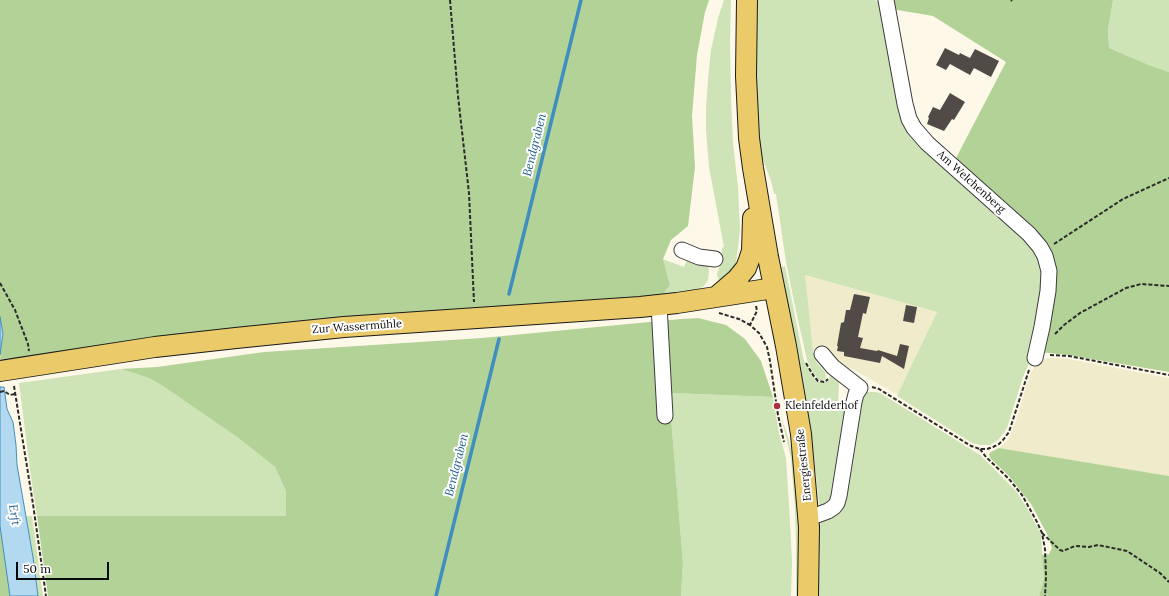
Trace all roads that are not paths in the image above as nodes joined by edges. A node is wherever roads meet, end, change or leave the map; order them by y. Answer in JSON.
{"nodes":[{"id":1,"x":747,"y":0,"type":"edge"},
{"id":2,"x":886,"y":0,"type":"edge"},
{"id":3,"x":753,"y":168,"type":"junction"},
{"id":4,"x":682,"y":250,"type":"dead end"},
{"id":5,"x":715,"y":259,"type":"dead end"},
{"id":6,"x":774,"y":288,"type":"junction"},
{"id":7,"x":716,"y":297,"type":"junction"},
{"id":8,"x":659,"y":305,"type":"junction"},
{"id":9,"x":822,"y":354,"type":"dead end"},
{"id":10,"x":1035,"y":358,"type":"road end"},
{"id":11,"x":5,"y":374,"type":"edge"},
{"id":12,"x":666,"y":416,"type":"dead end"},
{"id":13,"x":809,"y":518,"type":"junction"},
{"id":14,"x":808,"y":596,"type":"edge"}],
"edges":[{"from":1,"to":3,"type":"main road"},
{"from":2,"to":10,"type":"street","name":"Am Welchenberg"},
{"from":3,"to":6,"type":"main road","name":"Energiestraße"},
{"from":3,"to":7,"type":"main road"},
{"from":4,"to":5,"type":"street"},
{"from":6,"to":7,"type":"main road","name":"Zur Wassermühle"},
{"from":6,"to":13,"type":"main road","name":"Energiestraße"},
{"from":7,"to":8,"type":"main road","name":"Zur Wassermühle"},
{"from":8,"to":11,"type":"main road","name":"Zur Wassermühle"},
{"from":8,"to":12,"type":"street"},
{"from":9,"to":13,"type":"street"},
{"from":13,"to":14,"type":"main road","name":"Energiestraße"}]}
